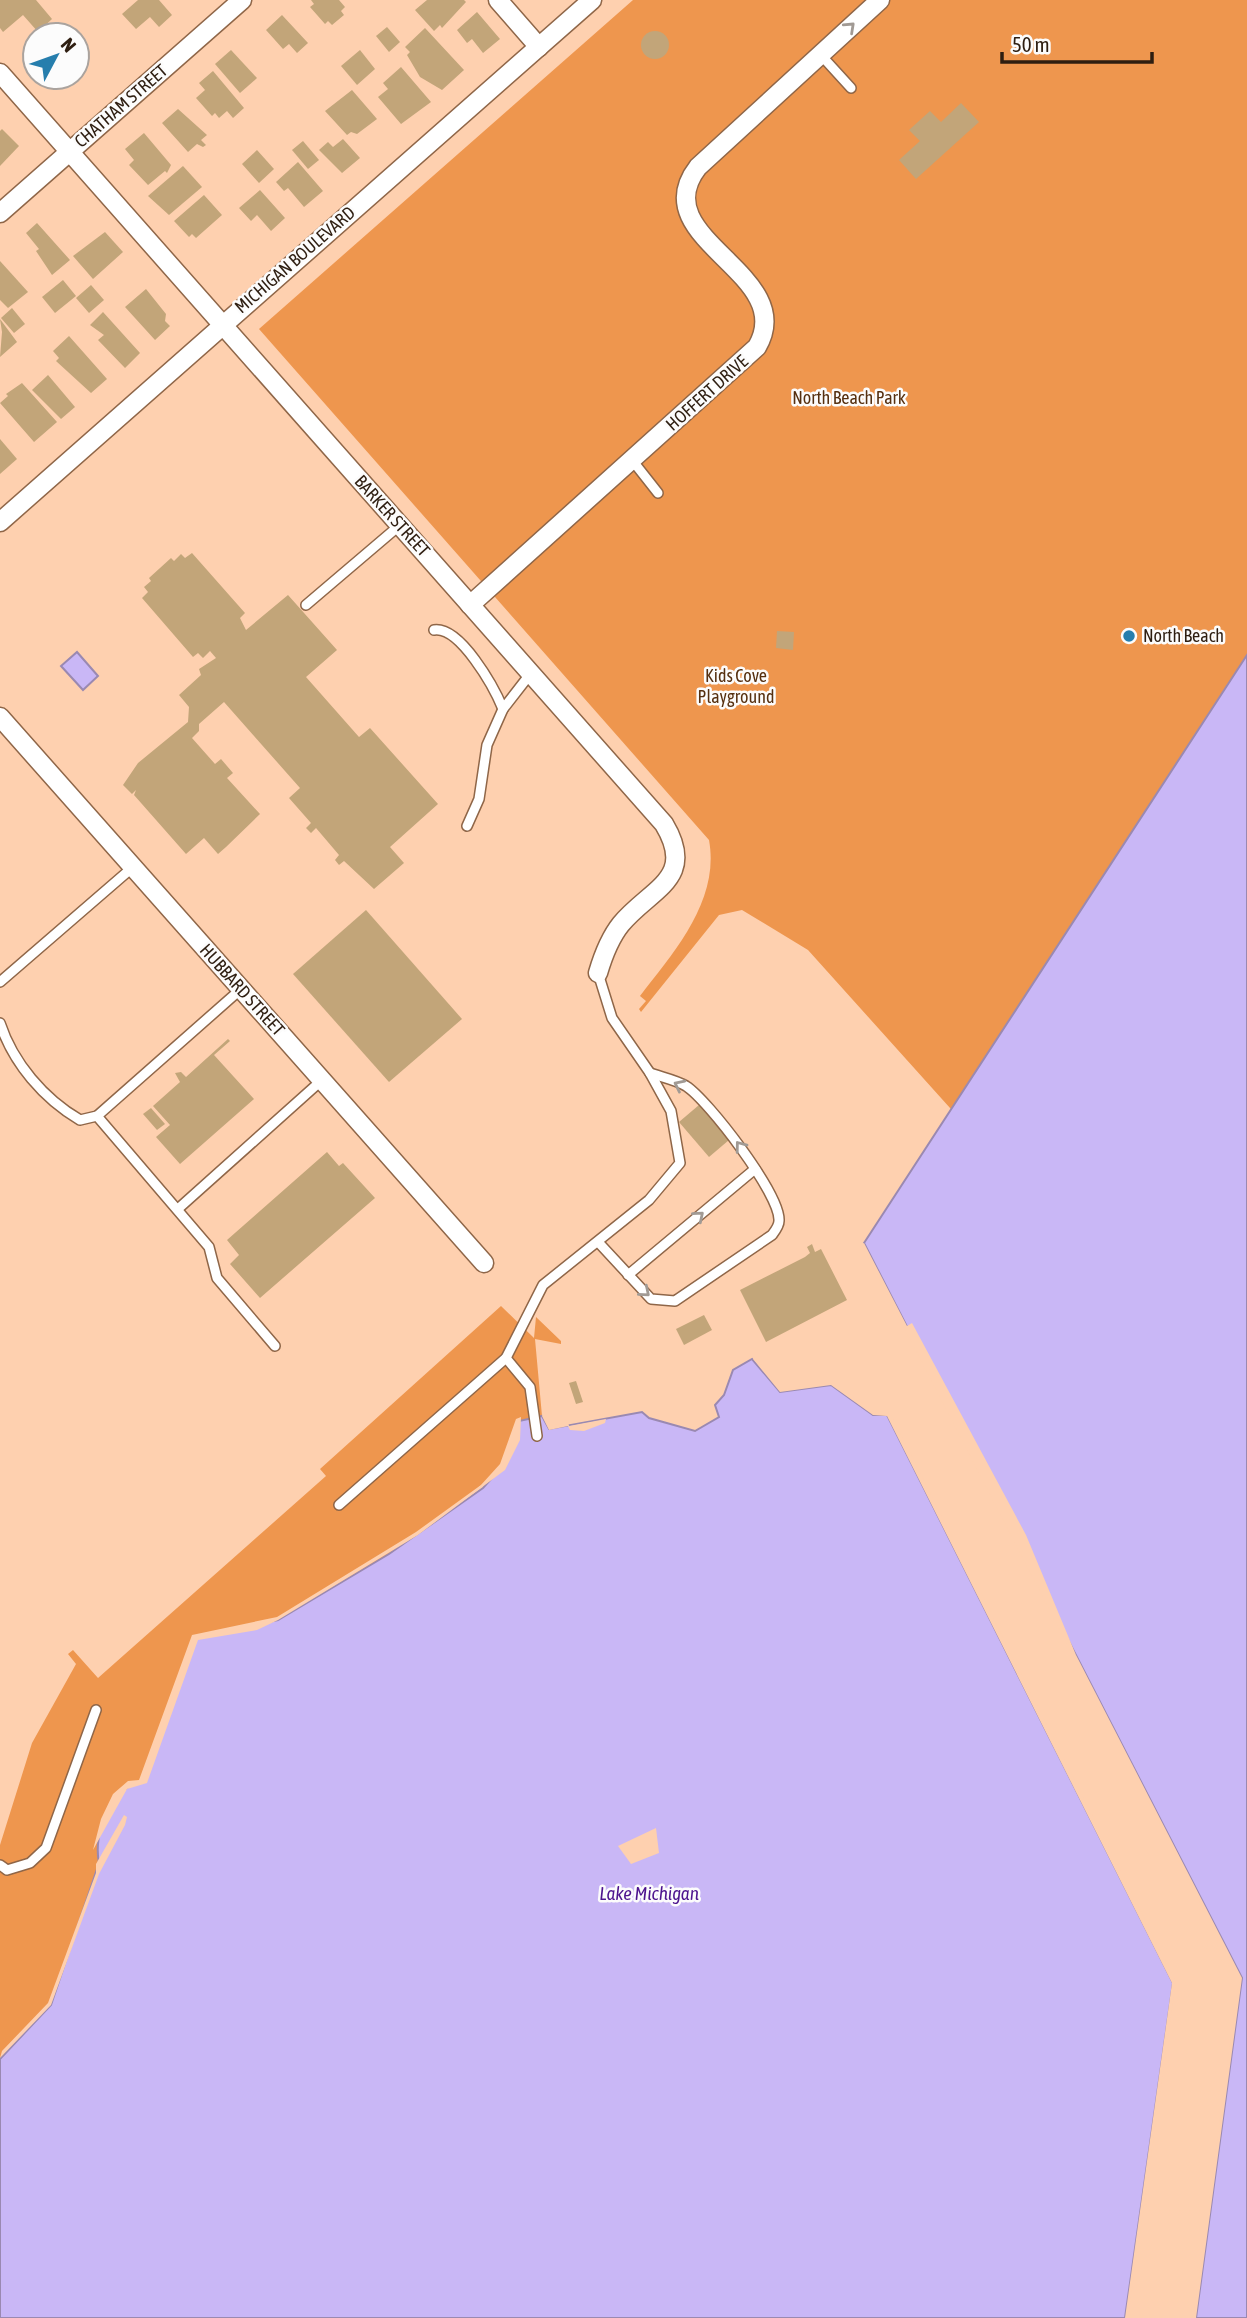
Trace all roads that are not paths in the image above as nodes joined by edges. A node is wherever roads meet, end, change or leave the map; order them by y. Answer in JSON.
{"nodes":[{"id":1,"x":242,"y":0,"type":"edge"},
{"id":2,"x":498,"y":0,"type":"edge"},
{"id":3,"x":592,"y":0,"type":"edge"},
{"id":4,"x":880,"y":0,"type":"edge"},
{"id":5,"x":539,"y":47,"type":"junction"},
{"id":6,"x":820,"y":54,"type":"junction"},
{"id":7,"x":0,"y":73,"type":"edge"},
{"id":8,"x":851,"y":88,"type":"dead end"},
{"id":9,"x":69,"y":152,"type":"junction"},
{"id":10,"x":0,"y":213,"type":"edge"},
{"id":11,"x":222,"y":324,"type":"junction"},
{"id":12,"x":632,"y":460,"type":"junction"},
{"id":13,"x":658,"y":493,"type":"dead end"},
{"id":14,"x":0,"y":522,"type":"edge"},
{"id":15,"x":400,"y":525,"type":"junction"},
{"id":16,"x":306,"y":605,"type":"dead end"},
{"id":17,"x":470,"y":605,"type":"junction"},
{"id":18,"x":434,"y":631,"type":"dead end"},
{"id":19,"x":531,"y":673,"type":"junction"},
{"id":20,"x":503,"y":709,"type":"junction"},
{"id":21,"x":0,"y":717,"type":"edge"},
{"id":22,"x":467,"y":826,"type":"dead end"},
{"id":23,"x":133,"y":867,"type":"junction"},
{"id":24,"x":598,"y":973,"type":"joint"},
{"id":25,"x":0,"y":982,"type":"edge"},
{"id":26,"x":241,"y":989,"type":"junction"},
{"id":27,"x":0,"y":1023,"type":"edge"},
{"id":28,"x":650,"y":1073,"type":"junction"},
{"id":29,"x":322,"y":1080,"type":"junction"},
{"id":30,"x":97,"y":1116,"type":"junction"},
{"id":31,"x":755,"y":1170,"type":"junction"},
{"id":32,"x":179,"y":1208,"type":"junction"},
{"id":33,"x":599,"y":1242,"type":"junction"},
{"id":34,"x":484,"y":1263,"type":"dead end"},
{"id":35,"x":628,"y":1275,"type":"junction"},
{"id":36,"x":275,"y":1346,"type":"dead end"},
{"id":37,"x":506,"y":1358,"type":"junction"},
{"id":38,"x":537,"y":1436,"type":"dead end"},
{"id":39,"x":339,"y":1505,"type":"dead end"},
{"id":40,"x":96,"y":1710,"type":"dead end"},
{"id":41,"x":0,"y":1865,"type":"edge"}],
"edges":[{"from":1,"to":9,"type":"street","name":"CHATHAM STREET"},
{"from":2,"to":5,"type":"street"},
{"from":3,"to":5,"type":"street","name":"MICHIGAN BOULEVARD"},
{"from":6,"to":4,"type":"street","name":"HOFFERT DRIVE","one_way":true},
{"from":5,"to":11,"type":"street","name":"MICHIGAN BOULEVARD"},
{"from":6,"to":8,"type":"lane"},
{"from":6,"to":12,"type":"street","name":"HOFFERT DRIVE"},
{"from":7,"to":9,"type":"street","name":"BARKER STREET"},
{"from":9,"to":10,"type":"street","name":"CHATHAM STREET"},
{"from":9,"to":11,"type":"street","name":"BARKER STREET"},
{"from":11,"to":14,"type":"street","name":"MICHIGAN BOULEVARD"},
{"from":11,"to":15,"type":"street","name":"BARKER STREET"},
{"from":12,"to":13,"type":"lane"},
{"from":12,"to":17,"type":"street","name":"HOFFERT DRIVE"},
{"from":15,"to":16,"type":"lane"},
{"from":15,"to":17,"type":"street","name":"BARKER STREET"},
{"from":17,"to":19,"type":"street","name":"BARKER STREET"},
{"from":18,"to":20,"type":"lane"},
{"from":19,"to":20,"type":"lane"},
{"from":19,"to":24,"type":"street","name":"BARKER STREET"},
{"from":20,"to":22,"type":"lane"},
{"from":21,"to":23,"type":"street","name":"HUBBARD STREET"},
{"from":23,"to":25,"type":"lane"},
{"from":23,"to":26,"type":"street","name":"HUBBARD STREET"},
{"from":24,"to":28,"type":"lane"},
{"from":26,"to":29,"type":"street","name":"HUBBARD STREET"},
{"from":26,"to":30,"type":"lane"},
{"from":27,"to":30,"type":"lane"},
{"from":31,"to":28,"type":"lane","one_way":true},
{"from":28,"to":33,"type":"lane"},
{"from":29,"to":32,"type":"lane"},
{"from":29,"to":34,"type":"street","name":"HUBBARD STREET"},
{"from":30,"to":32,"type":"lane"},
{"from":35,"to":31,"type":"lane","one_way":true},
{"from":35,"to":31,"type":"lane","one_way":true},
{"from":32,"to":36,"type":"lane"},
{"from":33,"to":35,"type":"lane"},
{"from":33,"to":37,"type":"lane"},
{"from":37,"to":38,"type":"lane"},
{"from":37,"to":39,"type":"lane"},
{"from":40,"to":41,"type":"lane"}]}
